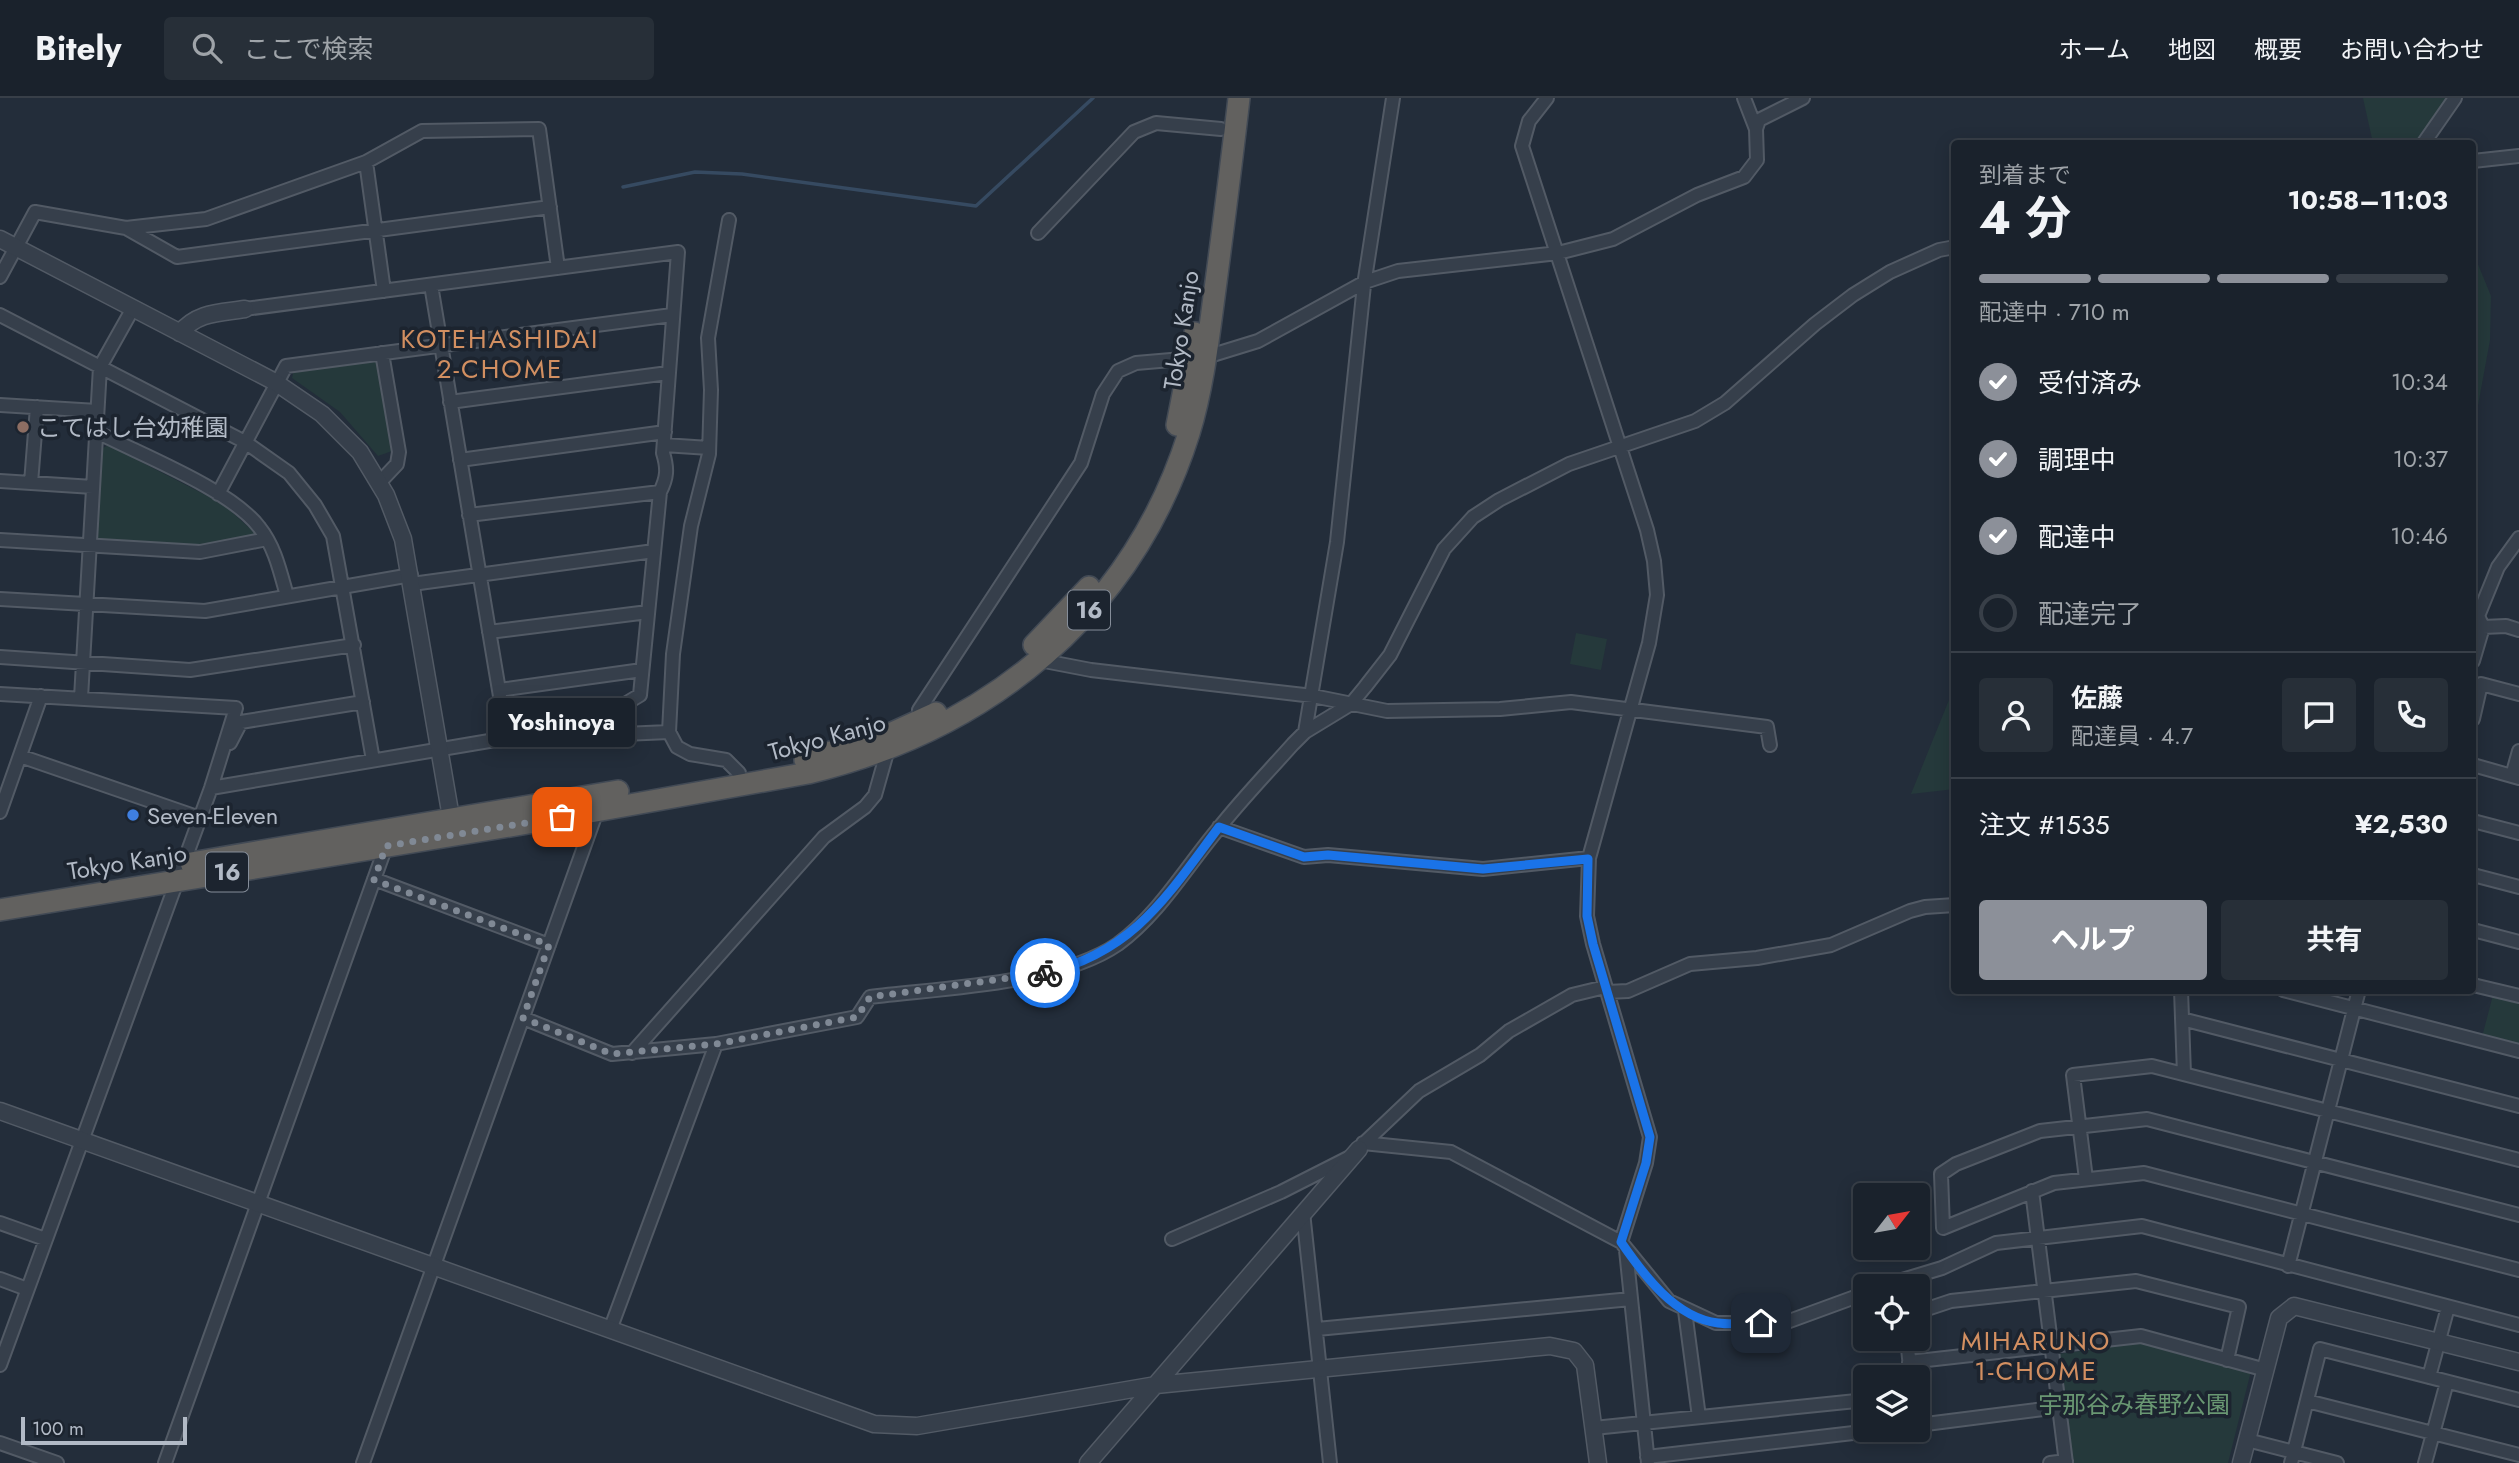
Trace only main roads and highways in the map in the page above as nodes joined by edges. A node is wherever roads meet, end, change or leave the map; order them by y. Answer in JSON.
{"nodes":[{"id":1,"x":1225,"y":98,"type":"edge"},
{"id":2,"x":1239,"y":98,"type":"edge"},
{"id":3,"x":1199,"y":359,"type":"junction"},
{"id":4,"x":600,"y":802,"type":"junction"},
{"id":5,"x":453,"y":826,"type":"junction"},
{"id":6,"x":180,"y":872,"type":"junction"},
{"id":7,"x":0,"y":895,"type":"edge"},
{"id":8,"x":0,"y":910,"type":"edge"}],
"edges":[{"from":1,"to":3,"type":"highway","name":"Tokyo Kanjo","number":"16"},
{"from":2,"to":3,"type":"highway","name":"Tokyo Kanjo","number":"16"},
{"from":3,"to":4,"type":"highway","name":"Tokyo Kanjo","number":"16"},
{"from":3,"to":4,"type":"highway","name":"Tokyo Kanjo","number":"16"},
{"from":4,"to":5,"type":"highway","name":"Tokyo Kanjo","number":"16"},
{"from":5,"to":6,"type":"highway","name":"Tokyo Kanjo","number":"16"},
{"from":5,"to":6,"type":"highway","name":"Tokyo Kanjo","number":"16"},
{"from":6,"to":7,"type":"highway","name":"Tokyo Kanjo","number":"16"},
{"from":6,"to":8,"type":"highway","name":"Tokyo Kanjo","number":"16"}]}
